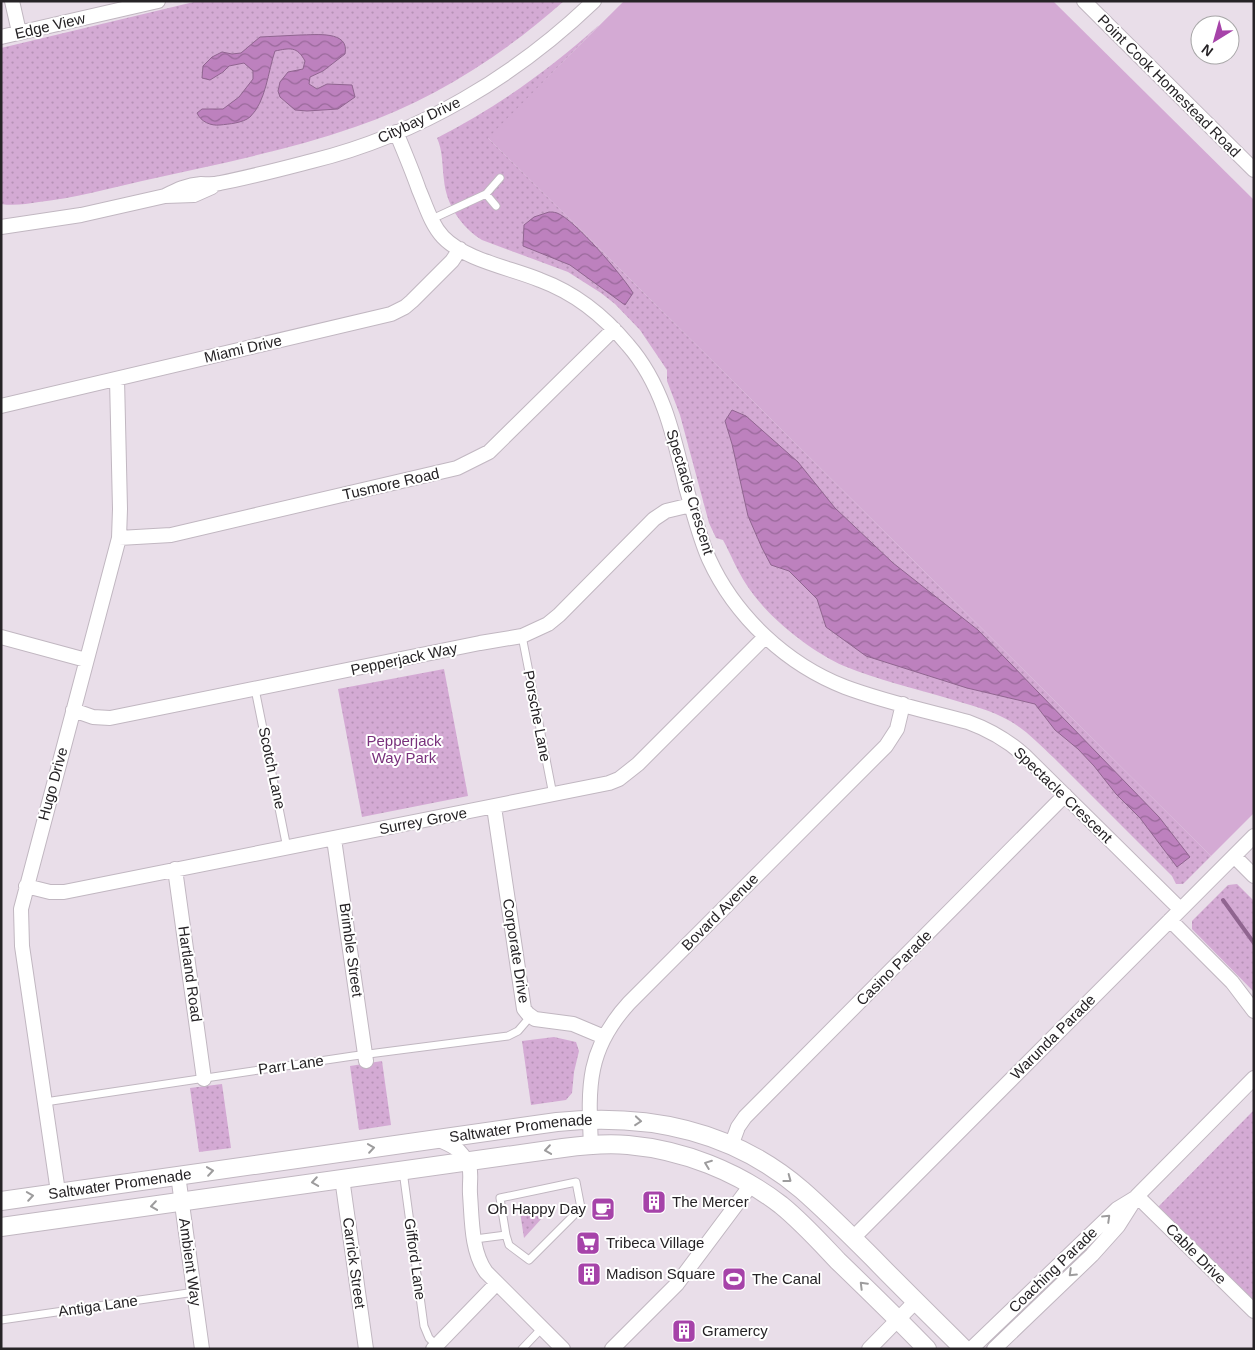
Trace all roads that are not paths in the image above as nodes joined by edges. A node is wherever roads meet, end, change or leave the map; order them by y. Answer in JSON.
{"nodes":[{"id":1,"x":12,"y":1,"type":"edge"},
{"id":2,"x":158,"y":1,"type":"edge"},
{"id":3,"x":594,"y":1,"type":"edge"},
{"id":4,"x":1084,"y":1,"type":"edge"},
{"id":5,"x":18,"y":32,"type":"junction"},
{"id":6,"x":1,"y":37,"type":"edge"},
{"id":7,"x":396,"y":132,"type":"junction"},
{"id":8,"x":1254,"y":170,"type":"edge"},
{"id":9,"x":500,"y":178,"type":"dead end"},
{"id":10,"x":486,"y":194,"type":"junction"},
{"id":11,"x":496,"y":206,"type":"dead end"},
{"id":12,"x":432,"y":220,"type":"junction"},
{"id":13,"x":3,"y":226,"type":"edge"},
{"id":14,"x":460,"y":249,"type":"junction"},
{"id":15,"x":614,"y":329,"type":"junction"},
{"id":16,"x":117,"y":378,"type":"junction"},
{"id":17,"x":1,"y":406,"type":"edge"},
{"id":18,"x":691,"y":505,"type":"junction"},
{"id":19,"x":119,"y":538,"type":"junction"},
{"id":20,"x":522,"y":636,"type":"junction"},
{"id":21,"x":1,"y":637,"type":"edge"},
{"id":22,"x":765,"y":637,"type":"junction"},
{"id":23,"x":86,"y":660,"type":"junction"},
{"id":24,"x":256,"y":689,"type":"junction"},
{"id":25,"x":903,"y":704,"type":"junction"},
{"id":26,"x":73,"y":710,"type":"junction"},
{"id":27,"x":553,"y":795,"type":"junction"},
{"id":28,"x":1065,"y":795,"type":"junction"},
{"id":29,"x":494,"y":806,"type":"junction"},
{"id":30,"x":1254,"y":836,"type":"edge"},
{"id":31,"x":334,"y":839,"type":"junction"},
{"id":32,"x":287,"y":848,"type":"junction"},
{"id":33,"x":1234,"y":856,"type":"junction"},
{"id":34,"x":175,"y":869,"type":"junction"},
{"id":35,"x":1254,"y":876,"type":"edge"},
{"id":36,"x":26,"y":886,"type":"junction"},
{"id":37,"x":1180,"y":909,"type":"junction"},
{"id":38,"x":1170,"y":920,"type":"junction"},
{"id":39,"x":1254,"y":1011,"type":"edge"},
{"id":40,"x":530,"y":1017,"type":"junction"},
{"id":41,"x":604,"y":1037,"type":"junction"},
{"id":42,"x":366,"y":1058,"type":"junction"},
{"id":43,"x":1254,"y":1078,"type":"edge"},
{"id":44,"x":204,"y":1079,"type":"junction"},
{"id":45,"x":45,"y":1102,"type":"junction"},
{"id":46,"x":590,"y":1119,"type":"junction"},
{"id":47,"x":435,"y":1138,"type":"junction"},
{"id":48,"x":591,"y":1145,"type":"junction"},
{"id":49,"x":731,"y":1146,"type":"junction"},
{"id":50,"x":461,"y":1162,"type":"junction"},
{"id":51,"x":403,"y":1170,"type":"junction"},
{"id":52,"x":178,"y":1176,"type":"junction"},
{"id":53,"x":342,"y":1178,"type":"junction"},
{"id":54,"x":751,"y":1185,"type":"junction"},
{"id":55,"x":58,"y":1192,"type":"junction"},
{"id":56,"x":1137,"y":1196,"type":"junction"},
{"id":57,"x":1,"y":1201,"type":"edge"},
{"id":58,"x":182,"y":1202,"type":"junction"},
{"id":59,"x":1,"y":1227,"type":"edge"},
{"id":60,"x":506,"y":1235,"type":"junction"},
{"id":61,"x":853,"y":1238,"type":"junction"},
{"id":62,"x":475,"y":1239,"type":"junction"},
{"id":63,"x":497,"y":1283,"type":"junction"},
{"id":64,"x":195,"y":1292,"type":"junction"},
{"id":65,"x":916,"y":1301,"type":"junction"},
{"id":66,"x":1254,"y":1311,"type":"edge"},
{"id":67,"x":1,"y":1320,"type":"edge"},
{"id":68,"x":898,"y":1320,"type":"junction"},
{"id":69,"x":542,"y":1328,"type":"junction"},
{"id":70,"x":434,"y":1347,"type":"edge"},
{"id":71,"x":202,"y":1349,"type":"edge"},
{"id":72,"x":366,"y":1349,"type":"edge"},
{"id":73,"x":522,"y":1349,"type":"edge"},
{"id":74,"x":563,"y":1349,"type":"edge"},
{"id":75,"x":612,"y":1349,"type":"edge"},
{"id":76,"x":869,"y":1349,"type":"edge"},
{"id":77,"x":927,"y":1349,"type":"edge"},
{"id":78,"x":964,"y":1349,"type":"edge"},
{"id":79,"x":971,"y":1349,"type":"edge"},
{"id":80,"x":994,"y":1349,"type":"edge"}],
"edges":[{"from":1,"to":5,"type":"street"},
{"from":2,"to":5,"type":"street","name":"Edge View"},
{"from":3,"to":7,"type":"street","name":"Citybay Drive"},
{"from":4,"to":8,"type":"street","name":"Point Cook Homestead Road"},
{"from":5,"to":6,"type":"street","name":"Edge View"},
{"from":7,"to":12,"type":"street","name":"Spectacle Crescent"},
{"from":7,"to":13,"type":"street","name":"Citybay Drive"},
{"from":9,"to":10,"type":"lane"},
{"from":10,"to":11,"type":"lane"},
{"from":10,"to":12,"type":"lane"},
{"from":12,"to":14,"type":"street","name":"Spectacle Crescent"},
{"from":14,"to":15,"type":"street","name":"Spectacle Crescent"},
{"from":14,"to":16,"type":"street","name":"Miami Drive"},
{"from":15,"to":18,"type":"street","name":"Spectacle Crescent"},
{"from":15,"to":19,"type":"street","name":"Tusmore Road"},
{"from":16,"to":17,"type":"street","name":"Miami Drive"},
{"from":16,"to":19,"type":"street","name":"Hugo Drive"},
{"from":18,"to":20,"type":"street","name":"Pepperjack Way"},
{"from":18,"to":22,"type":"street","name":"Spectacle Crescent"},
{"from":19,"to":23,"type":"street","name":"Hugo Drive"},
{"from":20,"to":24,"type":"street","name":"Pepperjack Way"},
{"from":20,"to":27,"type":"lane","name":"Porsche Lane"},
{"from":21,"to":23,"type":"street"},
{"from":22,"to":25,"type":"street","name":"Spectacle Crescent"},
{"from":22,"to":27,"type":"street","name":"Surrey Grove"},
{"from":23,"to":26,"type":"street","name":"Hugo Drive"},
{"from":24,"to":26,"type":"street","name":"Pepperjack Way"},
{"from":24,"to":32,"type":"lane","name":"Scotch Lane"},
{"from":25,"to":28,"type":"street","name":"Spectacle Crescent"},
{"from":25,"to":41,"type":"street","name":"Bovard Avenue"},
{"from":26,"to":36,"type":"street","name":"Hugo Drive"},
{"from":27,"to":29,"type":"street","name":"Surrey Grove"},
{"from":28,"to":37,"type":"street","name":"Spectacle Crescent"},
{"from":28,"to":49,"type":"street","name":"Casino Parade"},
{"from":29,"to":31,"type":"street","name":"Surrey Grove"},
{"from":29,"to":40,"type":"street","name":"Corporate Drive"},
{"from":30,"to":33,"type":"street","name":"Warunda Parade"},
{"from":31,"to":32,"type":"street","name":"Surrey Grove"},
{"from":31,"to":42,"type":"street","name":"Brimble Street"},
{"from":32,"to":34,"type":"street","name":"Surrey Grove"},
{"from":33,"to":35,"type":"street"},
{"from":33,"to":37,"type":"street","name":"Warunda Parade"},
{"from":34,"to":36,"type":"street","name":"Surrey Grove"},
{"from":34,"to":44,"type":"street","name":"Hartland Road"},
{"from":36,"to":45,"type":"street","name":"Hugo Drive"},
{"from":37,"to":38,"type":"street","name":"Warunda Parade"},
{"from":38,"to":39,"type":"street"},
{"from":38,"to":61,"type":"street","name":"Warunda Parade"},
{"from":40,"to":41,"type":"street","name":"Corporate Drive"},
{"from":40,"to":42,"type":"lane","name":"Parr Lane"},
{"from":41,"to":46,"type":"street","name":"Bovard Avenue"},
{"from":42,"to":44,"type":"lane","name":"Parr Lane"},
{"from":43,"to":56,"type":"street","name":"Coaching Parade"},
{"from":44,"to":45,"type":"lane","name":"Parr Lane"},
{"from":45,"to":55,"type":"street","name":"Hugo Drive"},
{"from":46,"to":47,"type":"street","name":"Saltwater Promenade"},
{"from":46,"to":48,"type":"street","name":"Bovard Avenue"},
{"from":46,"to":49,"type":"street","name":"Saltwater Promenade","one_way":true},
{"from":47,"to":50,"type":"street"},
{"from":52,"to":47,"type":"street","name":"Saltwater Promenade","one_way":true},
{"from":48,"to":50,"type":"street","name":"Saltwater Promenade","one_way":true},
{"from":54,"to":48,"type":"street","name":"Saltwater Promenade","one_way":true},
{"from":49,"to":61,"type":"street","name":"Saltwater Promenade","one_way":true},
{"from":50,"to":51,"type":"street","name":"Saltwater Promenade"},
{"from":50,"to":62,"type":"street"},
{"from":51,"to":53,"type":"street","name":"Saltwater Promenade"},
{"from":51,"to":70,"type":"lane","name":"Gifford Lane"},
{"from":52,"to":55,"type":"street","name":"Saltwater Promenade"},
{"from":52,"to":58,"type":"street","name":"Ambient Way"},
{"from":53,"to":58,"type":"street","name":"Saltwater Promenade","one_way":true},
{"from":53,"to":72,"type":"street","name":"Carrick Street"},
{"from":68,"to":54,"type":"street","name":"Saltwater Promenade","one_way":true},
{"from":54,"to":75,"type":"street"},
{"from":57,"to":55,"type":"street","name":"Saltwater Promenade","one_way":true},
{"from":56,"to":66,"type":"street","name":"Cable Drive"},
{"from":79,"to":56,"type":"street","name":"Coaching Parade","one_way":true},
{"from":56,"to":80,"type":"street","name":"Coaching Parade","one_way":true},
{"from":58,"to":59,"type":"street","name":"Saltwater Promenade","one_way":true},
{"from":58,"to":64,"type":"street","name":"Ambient Way"},
{"from":60,"to":60,"type":"lane"},
{"from":60,"to":62,"type":"lane"},
{"from":61,"to":65,"type":"street","name":"Saltwater Promenade"},
{"from":62,"to":63,"type":"street"},
{"from":63,"to":69,"type":"street"},
{"from":63,"to":70,"type":"street"},
{"from":64,"to":67,"type":"lane","name":"Antiga Lane"},
{"from":64,"to":71,"type":"street","name":"Ambient Way"},
{"from":65,"to":68,"type":"street"},
{"from":65,"to":78,"type":"street","name":"Saltwater Promenade"},
{"from":68,"to":76,"type":"street"},
{"from":68,"to":77,"type":"street","name":"Saltwater Promenade"},
{"from":69,"to":73,"type":"lane"},
{"from":69,"to":74,"type":"street"}]}
